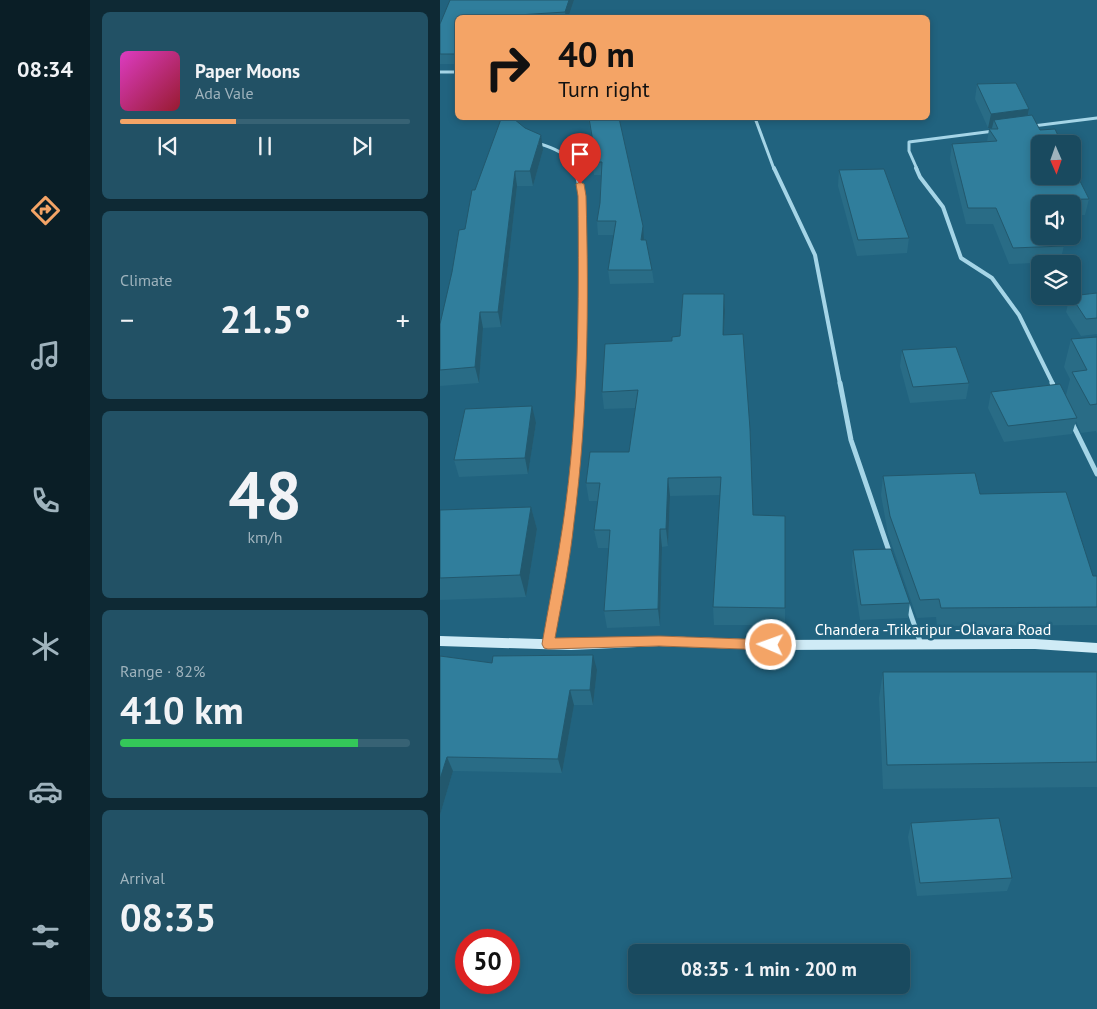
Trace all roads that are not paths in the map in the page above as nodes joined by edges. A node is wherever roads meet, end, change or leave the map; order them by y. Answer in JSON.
{"nodes":[{"id":1,"x":440,"y":72,"type":"edge"},
{"id":2,"x":455,"y":72,"type":"edge"},
{"id":3,"x":1097,"y":118,"type":"edge"},
{"id":4,"x":756,"y":120,"type":"edge"},
{"id":5,"x":1031,"y":126,"type":"edge"},
{"id":6,"x":1003,"y":130,"type":"edge"},
{"id":7,"x":530,"y":140,"type":"edge"},
{"id":8,"x":1058,"y":394,"type":"edge"},
{"id":9,"x":1067,"y":412,"type":"edge"},
{"id":10,"x":1097,"y":474,"type":"edge"},
{"id":11,"x":892,"y":560,"type":"edge"},
{"id":12,"x":905,"y":598,"type":"edge"},
{"id":13,"x":440,"y":642,"type":"edge"},
{"id":14,"x":548,"y":644,"type":"junction"},
{"id":15,"x":921,"y":644,"type":"junction"},
{"id":16,"x":1097,"y":648,"type":"edge"}],
"edges":[{"from":1,"to":2,"type":"street"},
{"from":3,"to":5,"type":"street"},
{"from":4,"to":11,"type":"street"},
{"from":6,"to":8,"type":"street"},
{"from":7,"to":14,"type":"street"},
{"from":9,"to":10,"type":"street"},
{"from":12,"to":15,"type":"street"},
{"from":13,"to":14,"type":"main road","name":"Chandera -Trikaripur -Olavara Road"},
{"from":14,"to":15,"type":"main road","name":"Chandera -Trikaripur -Olavara Road"},
{"from":15,"to":16,"type":"main road","name":"Chandera -Trikaripur -Olavara Road"}]}
